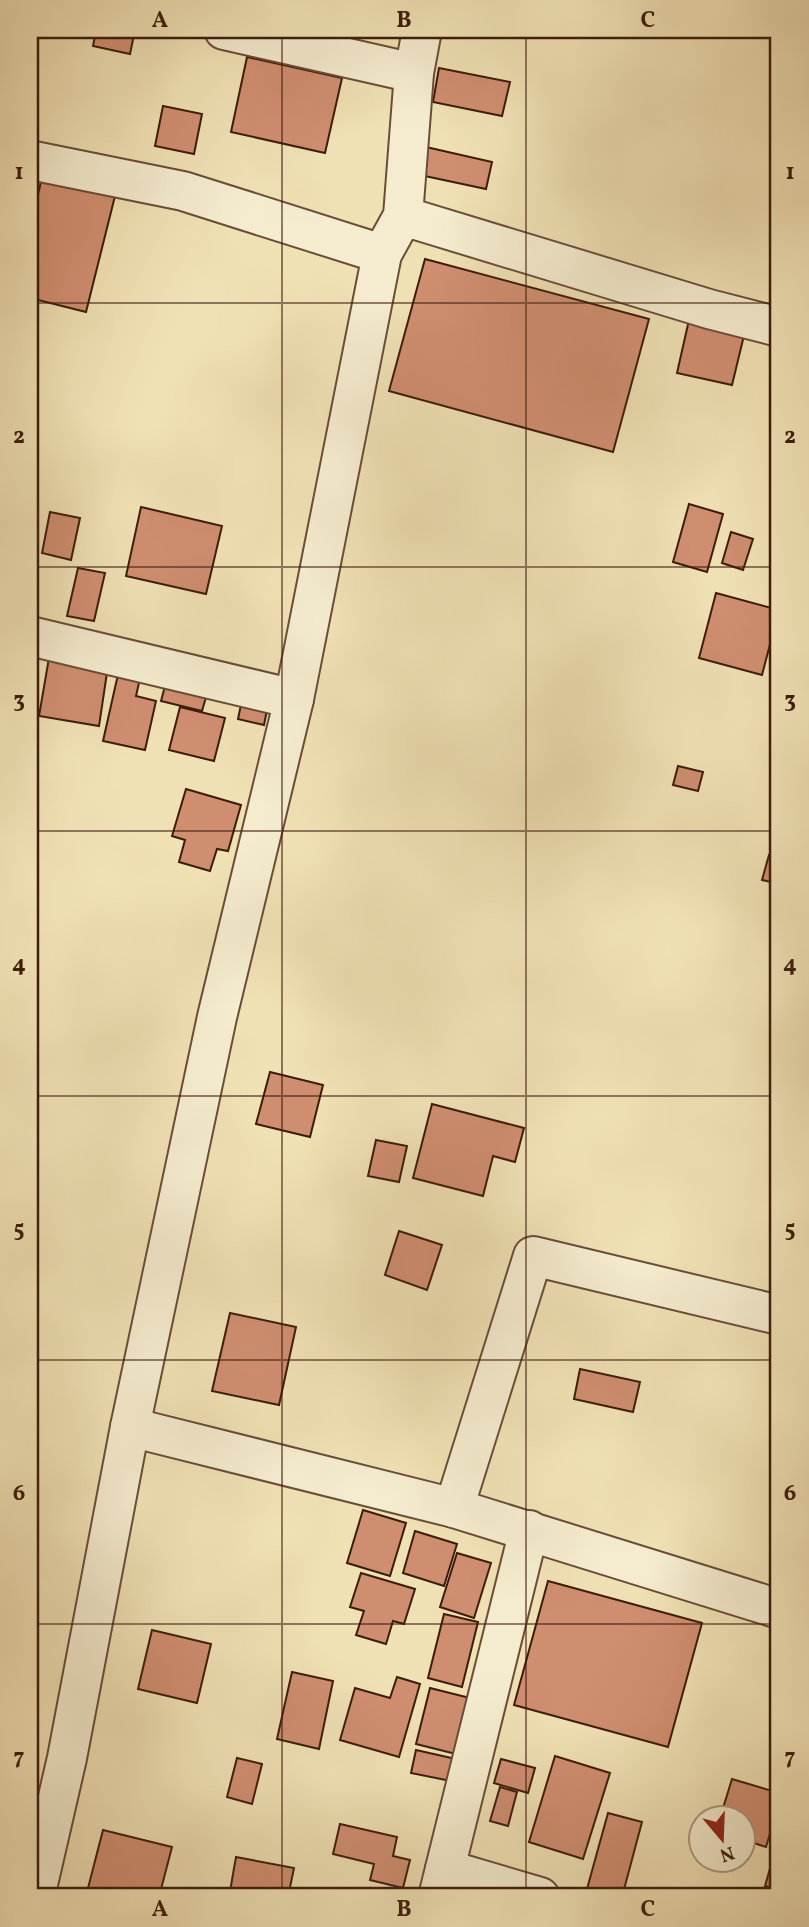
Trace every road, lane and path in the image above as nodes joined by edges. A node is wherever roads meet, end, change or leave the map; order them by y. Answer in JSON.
{"nodes":[{"id":1,"x":224,"y":30,"type":"edge"},
{"id":2,"x":422,"y":30,"type":"edge"},
{"id":3,"x":414,"y":74,"type":"junction"},
{"id":4,"x":30,"y":160,"type":"edge"},
{"id":5,"x":403,"y":216,"type":"junction"},
{"id":6,"x":382,"y":254,"type":"junction"},
{"id":7,"x":779,"y":327,"type":"edge"},
{"id":8,"x":30,"y":636,"type":"edge"},
{"id":9,"x":294,"y":699,"type":"junction"},
{"id":10,"x":779,"y":1315,"type":"edge"},
{"id":11,"x":131,"y":1427,"type":"junction"},
{"id":12,"x":454,"y":1508,"type":"junction"},
{"id":13,"x":529,"y":1530,"type":"junction"},
{"id":14,"x":779,"y":1609,"type":"edge"},
{"id":15,"x":441,"y":1883,"type":"edge"},
{"id":16,"x":35,"y":1897,"type":"edge"},
{"id":17,"x":540,"y":1897,"type":"edge"}],
"edges":[{"from":1,"to":3,"type":"street"},
{"from":2,"to":3,"type":"street"},
{"from":3,"to":5,"type":"street"},
{"from":4,"to":6,"type":"street"},
{"from":5,"to":6,"type":"street"},
{"from":5,"to":7,"type":"street"},
{"from":6,"to":9,"type":"street"},
{"from":8,"to":9,"type":"street"},
{"from":9,"to":11,"type":"street"},
{"from":10,"to":12,"type":"street"},
{"from":11,"to":12,"type":"street"},
{"from":11,"to":16,"type":"street"},
{"from":12,"to":13,"type":"street"},
{"from":13,"to":14,"type":"street"},
{"from":13,"to":15,"type":"street"},
{"from":15,"to":17,"type":"street"}]}
